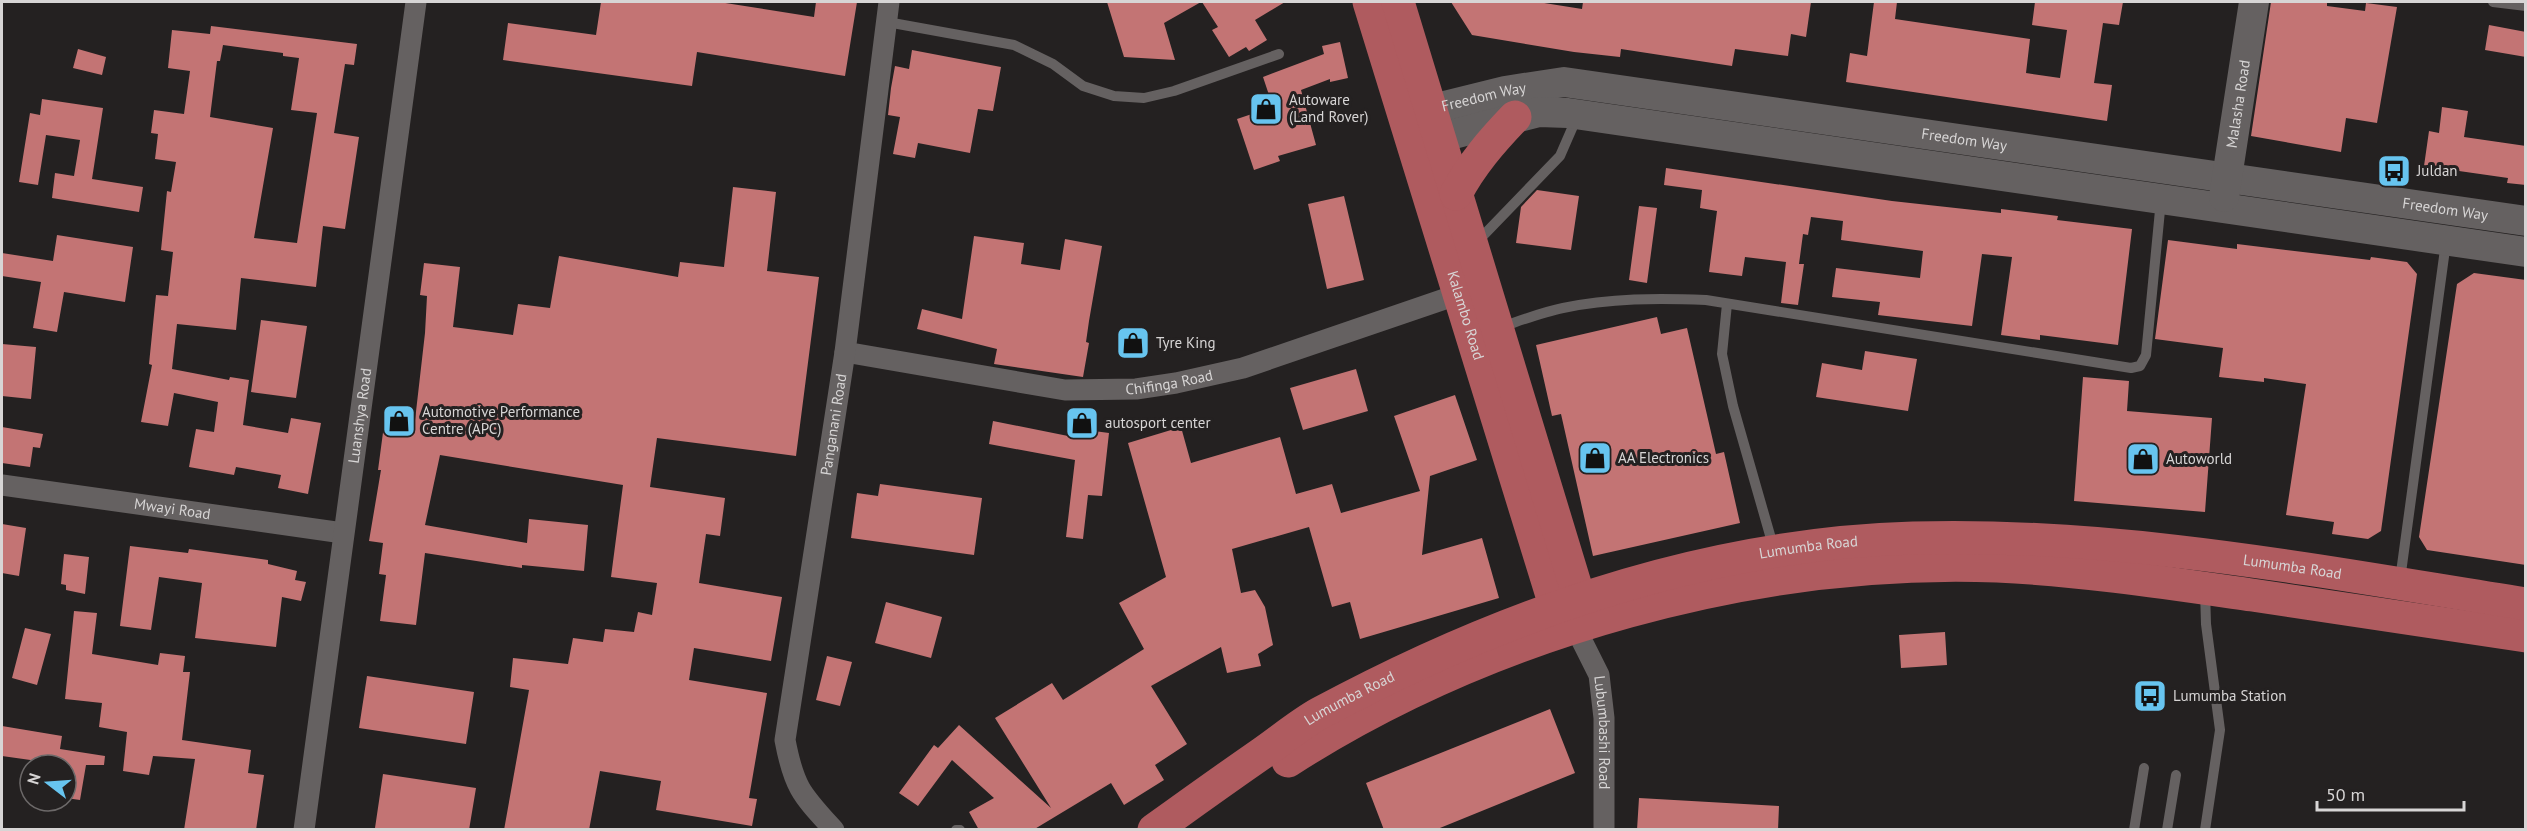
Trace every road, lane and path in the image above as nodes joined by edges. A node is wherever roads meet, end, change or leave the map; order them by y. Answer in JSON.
{"nodes":[{"id":1,"x":416,"y":2,"type":"edge"},
{"id":2,"x":889,"y":2,"type":"edge"},
{"id":3,"x":1370,"y":2,"type":"edge"},
{"id":4,"x":1398,"y":2,"type":"edge"},
{"id":5,"x":2254,"y":2,"type":"edge"},
{"id":6,"x":2493,"y":2,"type":"edge"},
{"id":7,"x":2526,"y":6,"type":"edge"},
{"id":8,"x":887,"y":22,"type":"junction"},
{"id":9,"x":1279,"y":54,"type":"dead end"},
{"id":10,"x":1578,"y":114,"type":"junction"},
{"id":11,"x":1515,"y":117,"type":"junction"},
{"id":12,"x":1422,"y":127,"type":"junction"},
{"id":13,"x":2225,"y":193,"type":"junction"},
{"id":14,"x":1456,"y":194,"type":"junction"},
{"id":15,"x":2161,"y":200,"type":"junction"},
{"id":16,"x":2526,"y":220,"type":"edge"},
{"id":17,"x":2447,"y":240,"type":"junction"},
{"id":18,"x":1472,"y":246,"type":"junction"},
{"id":19,"x":2526,"y":252,"type":"edge"},
{"id":20,"x":1472,"y":290,"type":"junction"},
{"id":21,"x":1727,"y":304,"type":"junction"},
{"id":22,"x":1497,"y":328,"type":"junction"},
{"id":23,"x":845,"y":352,"type":"junction"},
{"id":24,"x":2,"y":485,"type":"edge"},
{"id":25,"x":343,"y":533,"type":"junction"},
{"id":26,"x":1774,"y":552,"type":"junction"},
{"id":27,"x":2206,"y":572,"type":"junction"},
{"id":28,"x":2400,"y":584,"type":"junction"},
{"id":29,"x":2526,"y":604,"type":"edge"},
{"id":30,"x":1573,"y":620,"type":"junction"},
{"id":31,"x":2526,"y":636,"type":"edge"},
{"id":32,"x":2144,"y":768,"type":"dead end"},
{"id":33,"x":2176,"y":775,"type":"dead end"},
{"id":34,"x":304,"y":830,"type":"edge"},
{"id":35,"x":834,"y":830,"type":"edge"},
{"id":36,"x":1154,"y":830,"type":"edge"},
{"id":37,"x":1188,"y":830,"type":"edge"},
{"id":38,"x":1604,"y":830,"type":"edge"},
{"id":39,"x":2134,"y":830,"type":"edge"},
{"id":40,"x":2167,"y":830,"type":"edge"},
{"id":41,"x":2205,"y":830,"type":"edge"}],
"edges":[{"from":1,"to":25,"type":"street","name":"Luanshya Road"},
{"from":2,"to":8,"type":"street","name":"Panganani Road"},
{"from":3,"to":12,"type":"main road","name":"Kalambo Road"},
{"from":4,"to":12,"type":"main road","name":"Kalambo Road"},
{"from":5,"to":13,"type":"main road","name":"Malasha Road"},
{"from":6,"to":7,"type":"lane"},
{"from":8,"to":9,"type":"lane"},
{"from":8,"to":23,"type":"street","name":"Panganani Road"},
{"from":10,"to":11,"type":"main road","name":"Freedom Way"},
{"from":10,"to":15,"type":"main road","name":"Freedom Way"},
{"from":10,"to":18,"type":"lane"},
{"from":11,"to":12,"type":"main road","name":"Freedom Way"},
{"from":11,"to":14,"type":"main road"},
{"from":12,"to":13,"type":"main road","name":"Freedom Way"},
{"from":12,"to":14,"type":"main road","name":"Kalambo Road"},
{"from":12,"to":20,"type":"main road","name":"Kalambo Road"},
{"from":13,"to":15,"type":"main road","name":"Freedom Way"},
{"from":13,"to":16,"type":"main road","name":"Freedom Way"},
{"from":13,"to":17,"type":"main road","name":"Freedom Way"},
{"from":14,"to":18,"type":"main road","name":"Kalambo Road"},
{"from":15,"to":21,"type":"lane"},
{"from":17,"to":19,"type":"main road","name":"Freedom Way"},
{"from":17,"to":28,"type":"lane"},
{"from":18,"to":20,"type":"main road","name":"Kalambo Road"},
{"from":20,"to":22,"type":"main road","name":"Kalambo Road"},
{"from":20,"to":23,"type":"street","name":"Chifinga Road"},
{"from":20,"to":30,"type":"main road","name":"Kalambo Road"},
{"from":21,"to":22,"type":"lane"},
{"from":21,"to":26,"type":"lane"},
{"from":22,"to":30,"type":"main road","name":"Kalambo Road"},
{"from":23,"to":35,"type":"street","name":"Panganani Road"},
{"from":24,"to":25,"type":"street","name":"Mwayi Road"},
{"from":25,"to":34,"type":"street","name":"Luanshya Road"},
{"from":26,"to":27,"type":"main road","name":"Lumumba Road"},
{"from":26,"to":30,"type":"main road","name":"Lumumba Road"},
{"from":27,"to":28,"type":"main road","name":"Lumumba Road"},
{"from":27,"to":30,"type":"main road","name":"Lumumba Road"},
{"from":27,"to":31,"type":"main road","name":"Lumumba Road"},
{"from":27,"to":41,"type":"lane"},
{"from":28,"to":29,"type":"main road","name":"Lumumba Road"},
{"from":30,"to":36,"type":"main road","name":"Lumumba Road"},
{"from":30,"to":37,"type":"main road","name":"Lumumba Road"},
{"from":30,"to":38,"type":"street","name":"Lubumbashi Road"},
{"from":32,"to":39,"type":"lane"},
{"from":33,"to":40,"type":"lane"}]}
